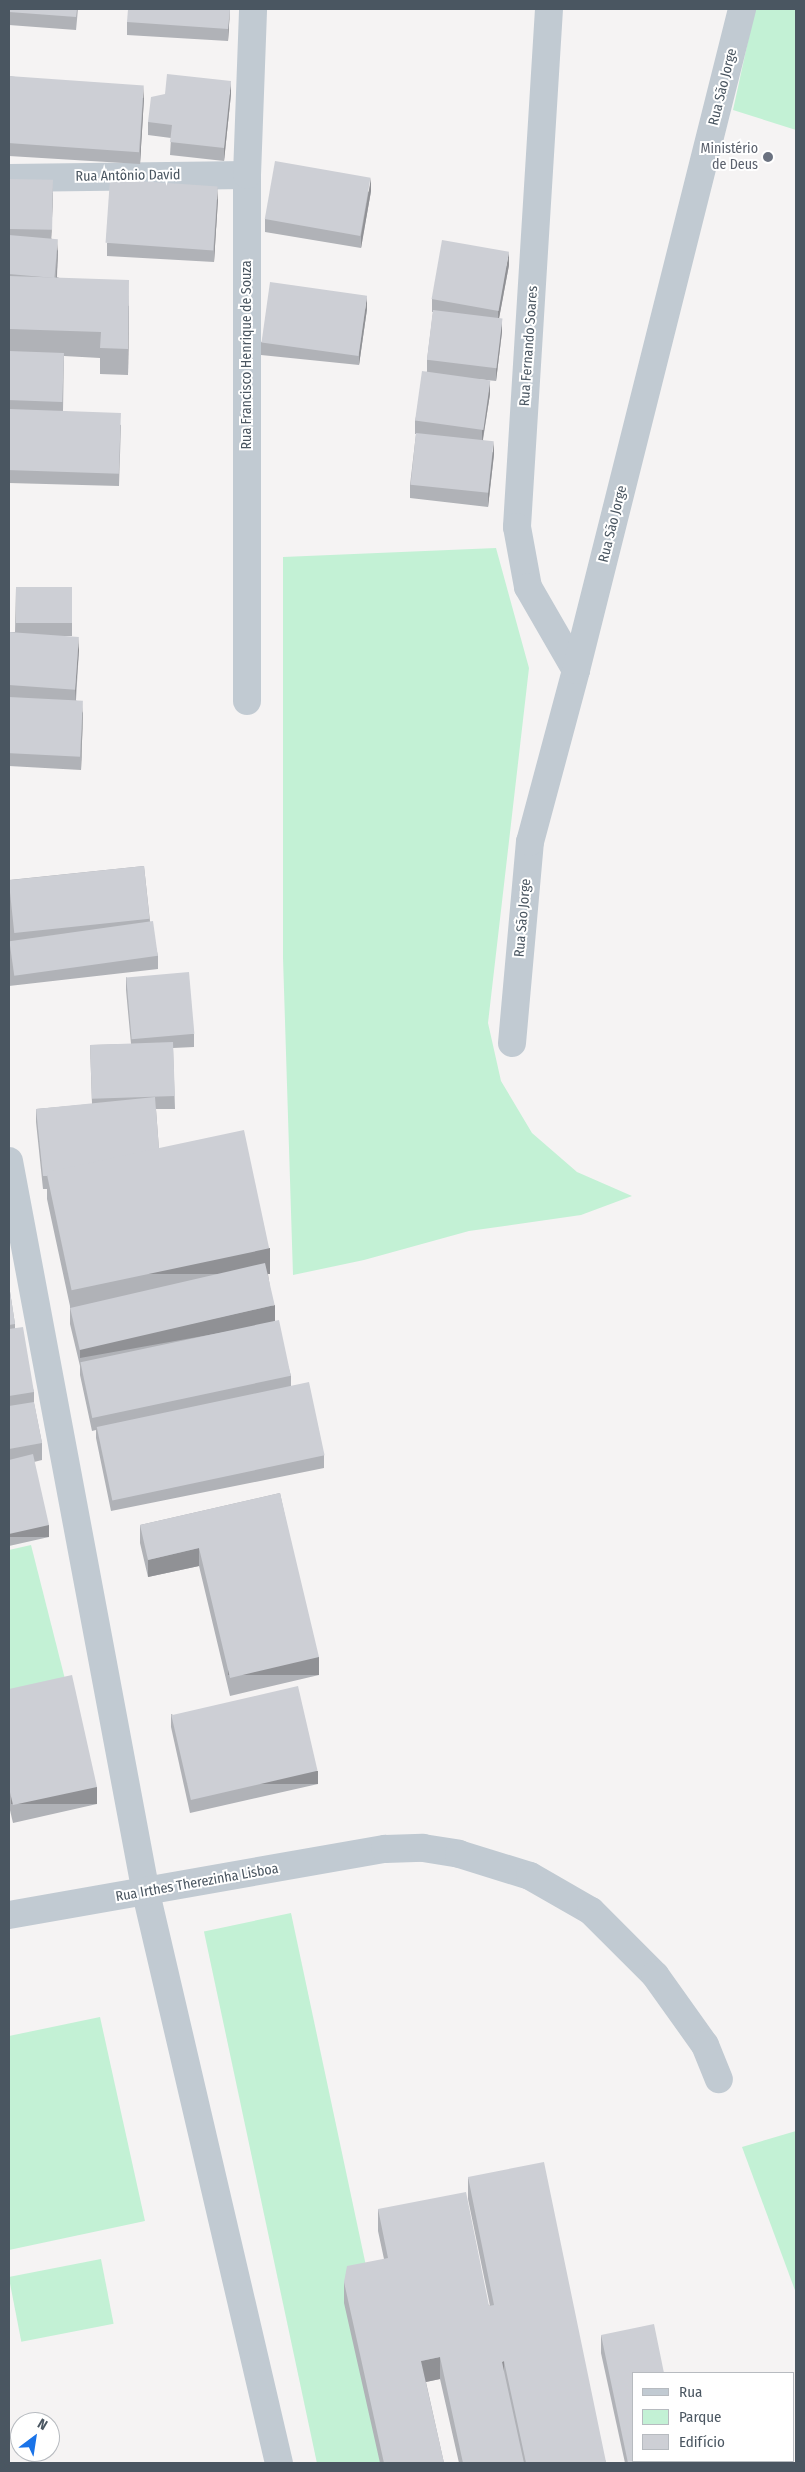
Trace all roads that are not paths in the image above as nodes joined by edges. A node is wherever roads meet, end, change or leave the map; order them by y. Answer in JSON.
{"nodes":[{"id":1,"x":253,"y":9,"type":"edge"},
{"id":2,"x":549,"y":9,"type":"edge"},
{"id":3,"x":742,"y":9,"type":"edge"},
{"id":4,"x":247,"y":175,"type":"junction"},
{"id":5,"x":9,"y":178,"type":"edge"},
{"id":6,"x":576,"y":670,"type":"junction"},
{"id":7,"x":246,"y":701,"type":"dead end"},
{"id":8,"x":512,"y":1043,"type":"dead end"},
{"id":9,"x":9,"y":1161,"type":"edge"},
{"id":10,"x":146,"y":1893,"type":"junction"},
{"id":11,"x":9,"y":1914,"type":"edge"},
{"id":12,"x":719,"y":2079,"type":"dead end"},
{"id":13,"x":278,"y":2463,"type":"edge"}],
"edges":[{"from":1,"to":4,"type":"street","name":"Rua Francisco Henrique de Souza"},
{"from":2,"to":6,"type":"street","name":"Rua Fernando Soares"},
{"from":3,"to":6,"type":"street","name":"Rua São Jorge"},
{"from":4,"to":5,"type":"street","name":"Rua Antônio David"},
{"from":4,"to":7,"type":"street","name":"Rua Francisco Henrique de Souza"},
{"from":6,"to":8,"type":"street","name":"Rua São Jorge"},
{"from":9,"to":10,"type":"street"},
{"from":10,"to":11,"type":"street","name":"Rua Irthes Therezinha Lisboa"},
{"from":10,"to":12,"type":"street","name":"Rua Irthes Therezinha Lisboa"},
{"from":10,"to":13,"type":"street"}]}
